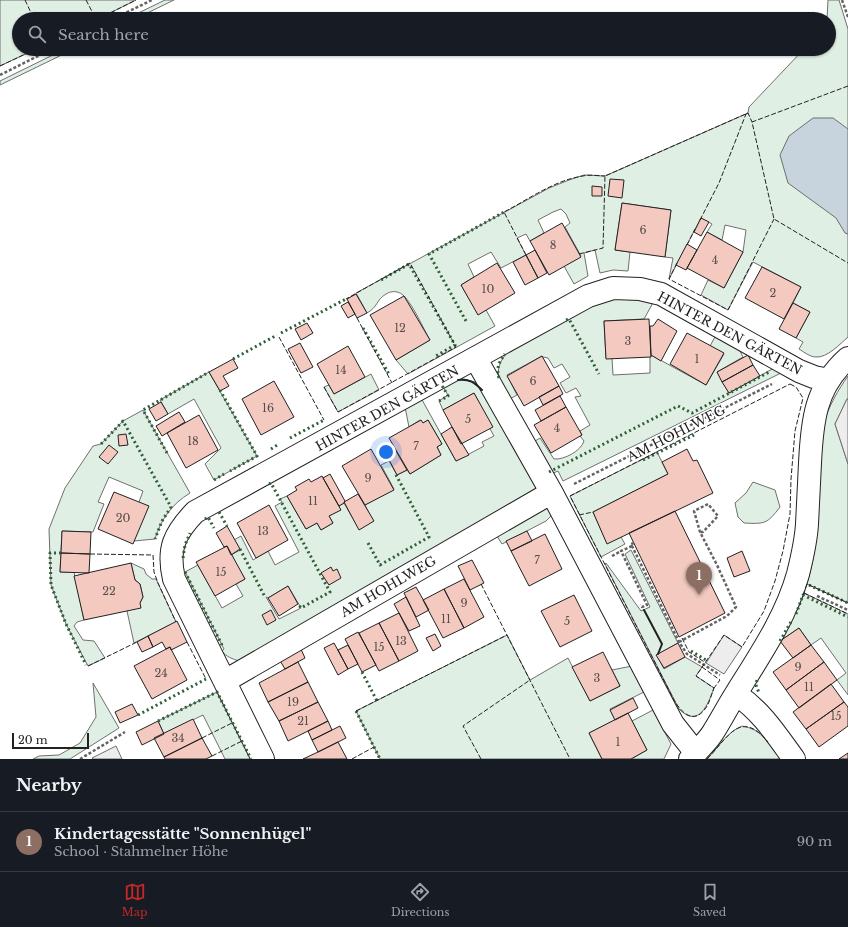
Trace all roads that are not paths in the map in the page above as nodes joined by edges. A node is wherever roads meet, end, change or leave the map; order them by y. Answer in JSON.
{"nodes":[{"id":1,"x":848,"y":358,"type":"edge"},
{"id":2,"x":476,"y":359,"type":"junction"},
{"id":3,"x":829,"y":380,"type":"junction"},
{"id":4,"x":553,"y":495,"type":"junction"},
{"id":5,"x":225,"y":681,"type":"junction"},
{"id":6,"x":731,"y":686,"type":"junction"},
{"id":7,"x":693,"y":756,"type":"edge"},
{"id":8,"x":263,"y":759,"type":"edge"},
{"id":9,"x":794,"y":759,"type":"edge"}],
"edges":[{"from":1,"to":3,"type":"street"},
{"from":2,"to":3,"type":"street","name":"HINTER DEN GÄRTEN"},
{"from":2,"to":4,"type":"street"},
{"from":2,"to":5,"type":"street","name":"HINTER DEN GÄRTEN"},
{"from":3,"to":6,"type":"street"},
{"from":4,"to":5,"type":"street","name":"AM HOHLWEG"},
{"from":4,"to":7,"type":"street"},
{"from":5,"to":8,"type":"street","name":"HINTER DEN GÄRTEN"},
{"from":6,"to":7,"type":"street"},
{"from":6,"to":9,"type":"street"}]}
